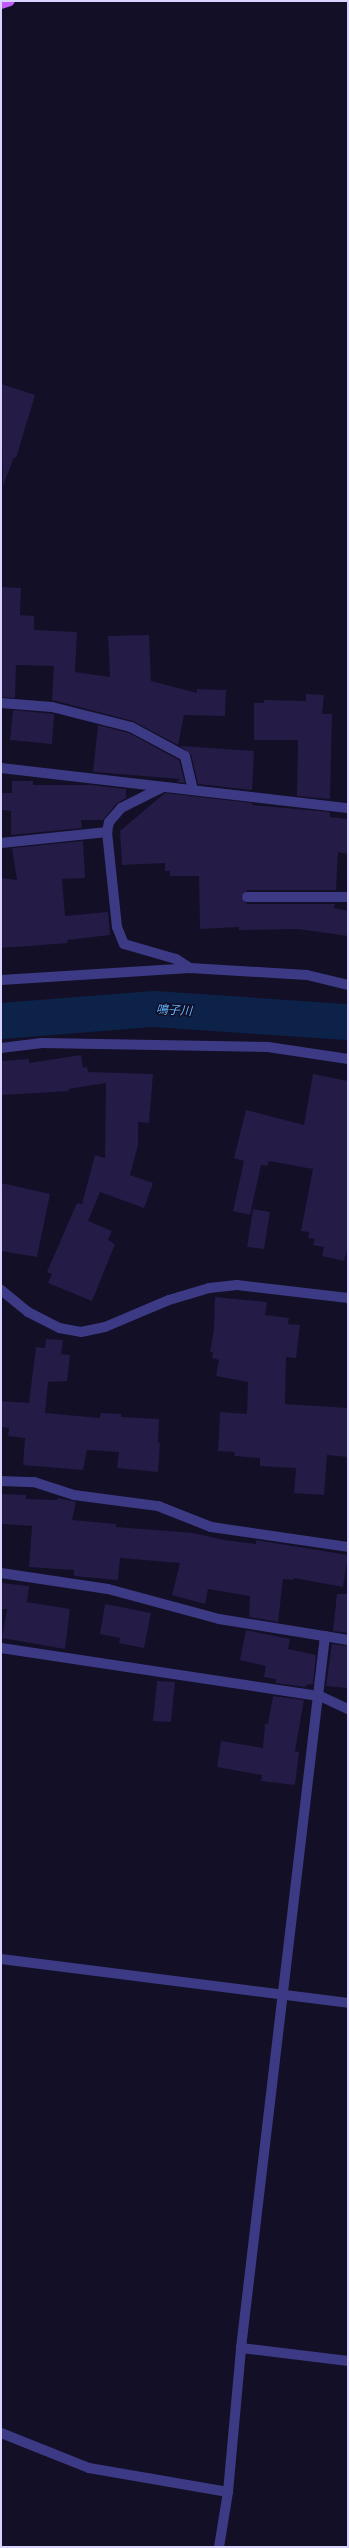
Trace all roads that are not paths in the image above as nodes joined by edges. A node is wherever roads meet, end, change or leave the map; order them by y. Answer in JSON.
{"nodes":[{"id":1,"x":10,"y":1,"type":"edge"},
{"id":2,"x":1,"y":4,"type":"edge"},
{"id":3,"x":1,"y":702,"type":"edge"},
{"id":4,"x":1,"y":768,"type":"edge"},
{"id":5,"x":164,"y":787,"type":"junction"},
{"id":6,"x":194,"y":790,"type":"junction"},
{"id":7,"x":348,"y":808,"type":"edge"},
{"id":8,"x":107,"y":832,"type":"junction"},
{"id":9,"x":1,"y":842,"type":"edge"},
{"id":10,"x":247,"y":896,"type":"dead end"},
{"id":11,"x":348,"y":897,"type":"edge"},
{"id":12,"x":190,"y":968,"type":"junction"},
{"id":13,"x":1,"y":980,"type":"edge"},
{"id":14,"x":348,"y":984,"type":"edge"},
{"id":15,"x":1,"y":1048,"type":"edge"},
{"id":16,"x":348,"y":1059,"type":"edge"},
{"id":17,"x":1,"y":1290,"type":"edge"},
{"id":18,"x":348,"y":1298,"type":"edge"},
{"id":19,"x":1,"y":1481,"type":"edge"},
{"id":20,"x":348,"y":1547,"type":"edge"},
{"id":21,"x":1,"y":1573,"type":"edge"},
{"id":22,"x":326,"y":1636,"type":"junction"},
{"id":23,"x":348,"y":1640,"type":"edge"},
{"id":24,"x":1,"y":1648,"type":"edge"},
{"id":25,"x":320,"y":1696,"type":"junction"},
{"id":26,"x":348,"y":1709,"type":"edge"},
{"id":27,"x":1,"y":1958,"type":"edge"},
{"id":28,"x":282,"y":1994,"type":"junction"},
{"id":29,"x":348,"y":2003,"type":"edge"},
{"id":30,"x":241,"y":2348,"type":"junction"},
{"id":31,"x":348,"y":2361,"type":"edge"},
{"id":32,"x":1,"y":2433,"type":"edge"},
{"id":33,"x":228,"y":2492,"type":"junction"},
{"id":34,"x":219,"y":2547,"type":"edge"}],
"edges":[{"from":1,"to":2,"type":"main road"},
{"from":3,"to":6,"type":"street"},
{"from":4,"to":5,"type":"street"},
{"from":5,"to":6,"type":"street"},
{"from":5,"to":8,"type":"street"},
{"from":6,"to":7,"type":"street"},
{"from":8,"to":9,"type":"street"},
{"from":8,"to":12,"type":"street"},
{"from":10,"to":11,"type":"street"},
{"from":12,"to":13,"type":"street"},
{"from":12,"to":14,"type":"street"},
{"from":15,"to":16,"type":"street"},
{"from":17,"to":18,"type":"street"},
{"from":19,"to":20,"type":"street"},
{"from":21,"to":22,"type":"street"},
{"from":22,"to":23,"type":"street"},
{"from":22,"to":25,"type":"street"},
{"from":24,"to":25,"type":"street"},
{"from":25,"to":26,"type":"street"},
{"from":25,"to":28,"type":"street"},
{"from":27,"to":28,"type":"street"},
{"from":28,"to":29,"type":"street"},
{"from":28,"to":30,"type":"street"},
{"from":30,"to":31,"type":"street"},
{"from":30,"to":33,"type":"street"},
{"from":32,"to":33,"type":"street"},
{"from":33,"to":34,"type":"street"}]}
